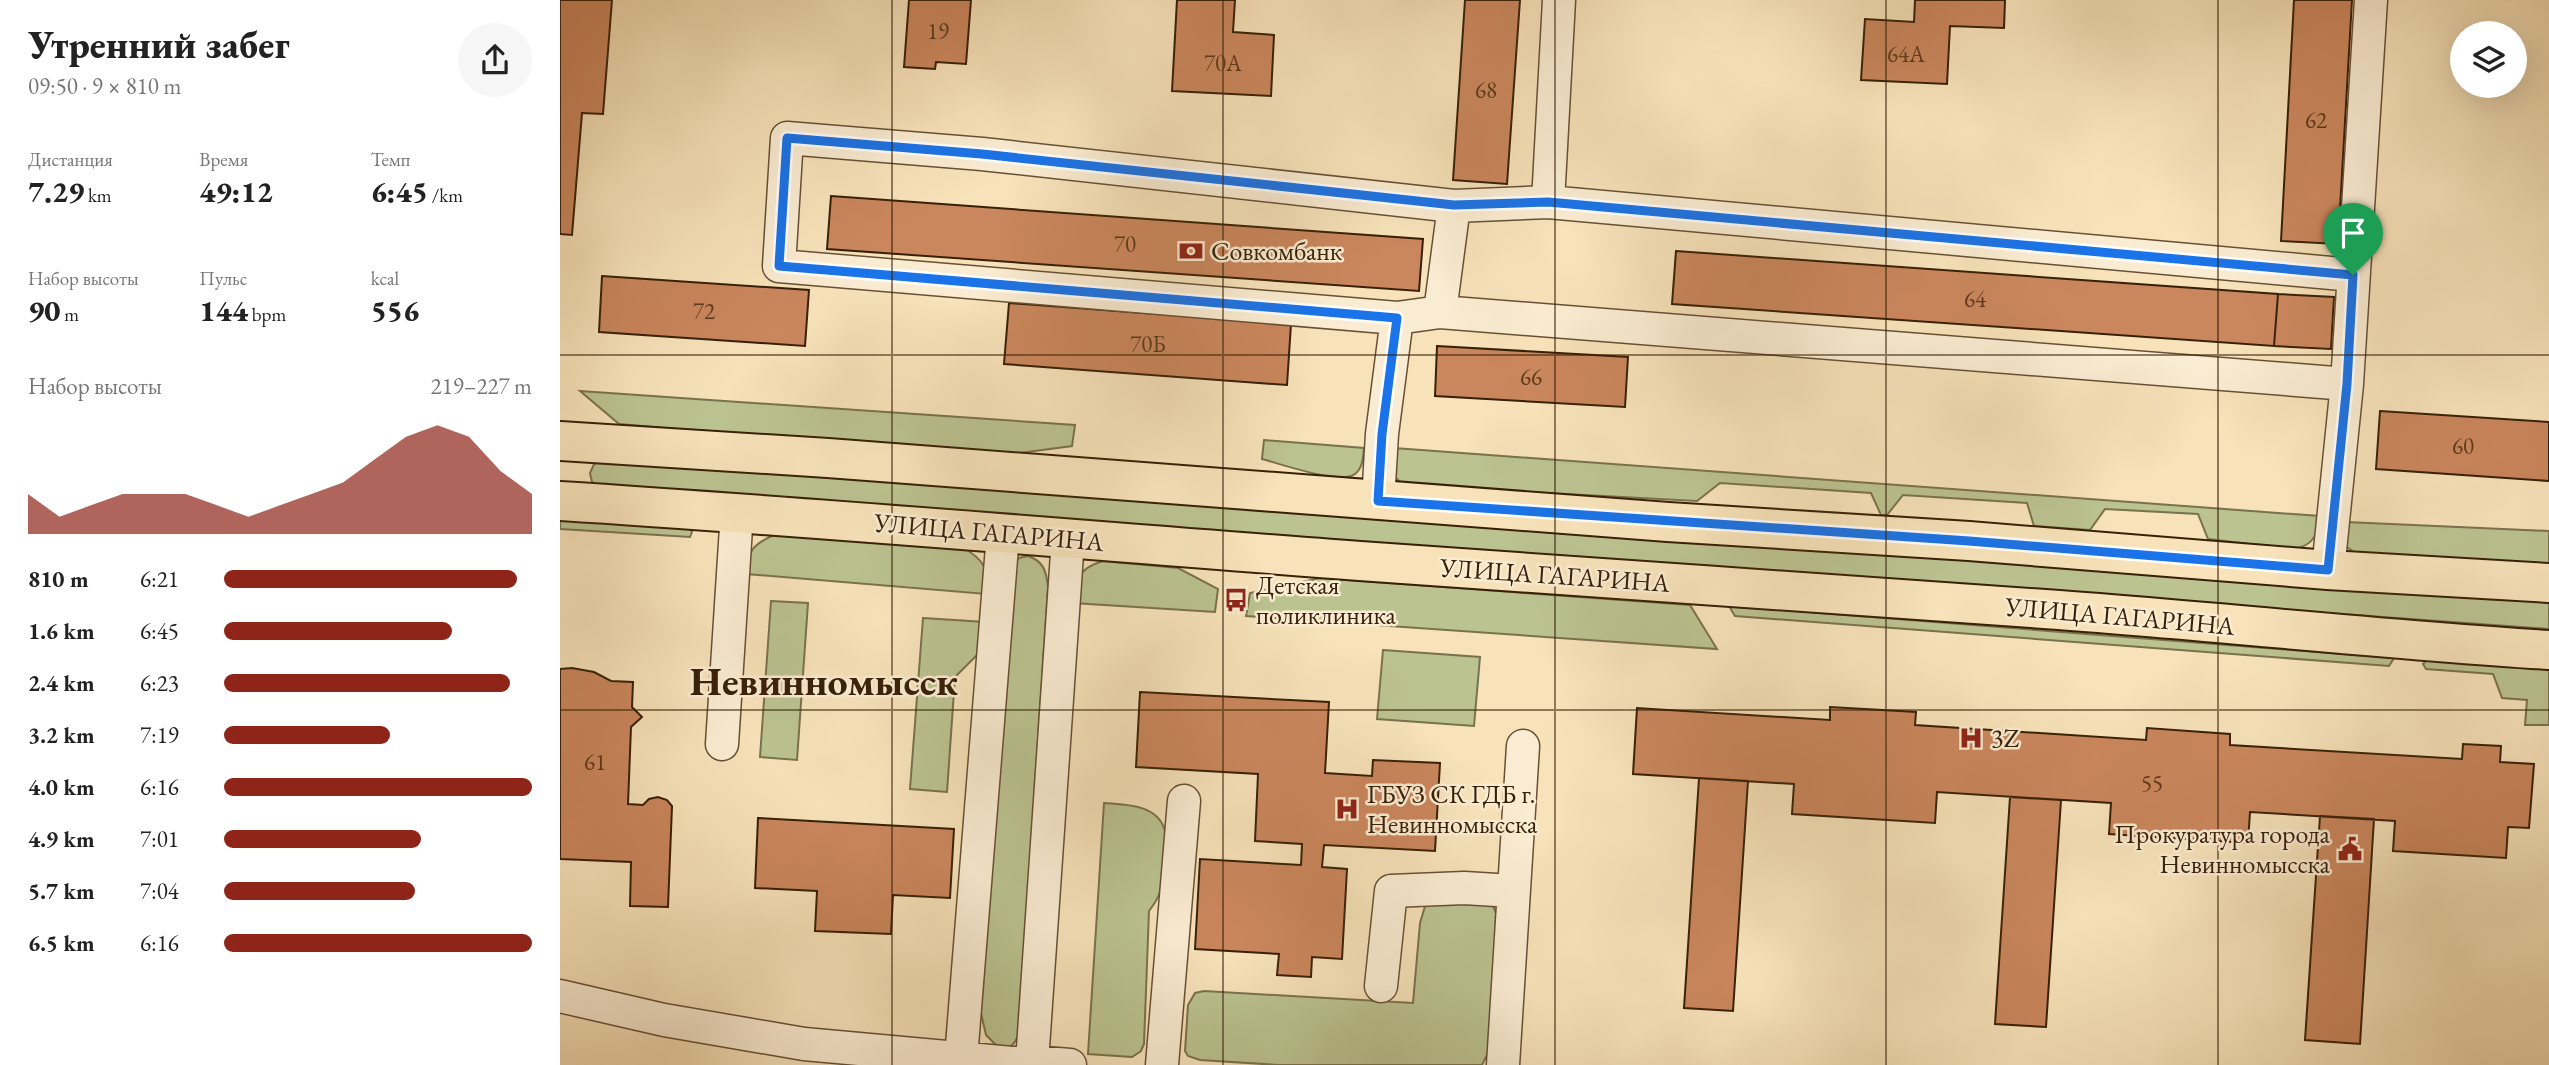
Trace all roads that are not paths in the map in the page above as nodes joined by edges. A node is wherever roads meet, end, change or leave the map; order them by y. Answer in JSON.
{"nodes":[{"id":1,"x":1559,"y":0,"type":"edge"},
{"id":2,"x":2371,"y":0,"type":"edge"},
{"id":3,"x":1548,"y":202,"type":"junction"},
{"id":4,"x":1454,"y":205,"type":"junction"},
{"id":5,"x":2353,"y":275,"type":"junction"},
{"id":6,"x":1440,"y":312,"type":"junction"},
{"id":7,"x":1397,"y":318,"type":"junction"},
{"id":8,"x":2347,"y":384,"type":"junction"},
{"id":9,"x":565,"y":441,"type":"edge"},
{"id":10,"x":564,"y":501,"type":"edge"},
{"id":11,"x":1378,"y":501,"type":"junction"},
{"id":12,"x":737,"y":512,"type":"junction"},
{"id":13,"x":1003,"y":534,"type":"junction"},
{"id":14,"x":1068,"y":539,"type":"junction"},
{"id":15,"x":2328,"y":570,"type":"junction"},
{"id":16,"x":2549,"y":583,"type":"edge"},
{"id":17,"x":2549,"y":650,"type":"edge"},
{"id":18,"x":722,"y":744,"type":"dead end"},
{"id":19,"x":1523,"y":746,"type":"dead end"},
{"id":20,"x":1184,"y":801,"type":"dead end"},
{"id":21,"x":1513,"y":891,"type":"junction"},
{"id":22,"x":1381,"y":986,"type":"dead end"},
{"id":23,"x":560,"y":996,"type":"edge"},
{"id":24,"x":803,"y":1054,"type":"edge"},
{"id":25,"x":961,"y":1058,"type":"junction"},
{"id":26,"x":1019,"y":1063,"type":"edge"},
{"id":27,"x":1070,"y":1065,"type":"edge"},
{"id":28,"x":1162,"y":1065,"type":"edge"},
{"id":29,"x":1503,"y":1065,"type":"edge"}],
"edges":[{"from":1,"to":3,"type":"lane"},
{"from":2,"to":5,"type":"lane"},
{"from":3,"to":4,"type":"lane"},
{"from":3,"to":5,"type":"lane"},
{"from":4,"to":6,"type":"lane"},
{"from":4,"to":7,"type":"lane"},
{"from":5,"to":8,"type":"lane"},
{"from":6,"to":7,"type":"lane"},
{"from":6,"to":8,"type":"lane"},
{"from":7,"to":11,"type":"lane"},
{"from":8,"to":15,"type":"lane"},
{"from":9,"to":10,"type":"main road"},
{"from":9,"to":11,"type":"main road"},
{"from":10,"to":12,"type":"main road","name":"УЛИЦА ГАГАРИНА"},
{"from":11,"to":15,"type":"main road"},
{"from":12,"to":13,"type":"main road","name":"УЛИЦА ГАГАРИНА"},
{"from":12,"to":18,"type":"lane"},
{"from":13,"to":14,"type":"main road","name":"УЛИЦА ГАГАРИНА"},
{"from":13,"to":25,"type":"lane"},
{"from":14,"to":17,"type":"main road","name":"УЛИЦА ГАГАРИНА"},
{"from":14,"to":26,"type":"lane"},
{"from":15,"to":16,"type":"main road"},
{"from":19,"to":21,"type":"lane"},
{"from":20,"to":28,"type":"lane"},
{"from":21,"to":22,"type":"lane"},
{"from":21,"to":29,"type":"lane"},
{"from":23,"to":24,"type":"lane"},
{"from":24,"to":25,"type":"lane"},
{"from":25,"to":26,"type":"lane"},
{"from":26,"to":27,"type":"lane"}]}
